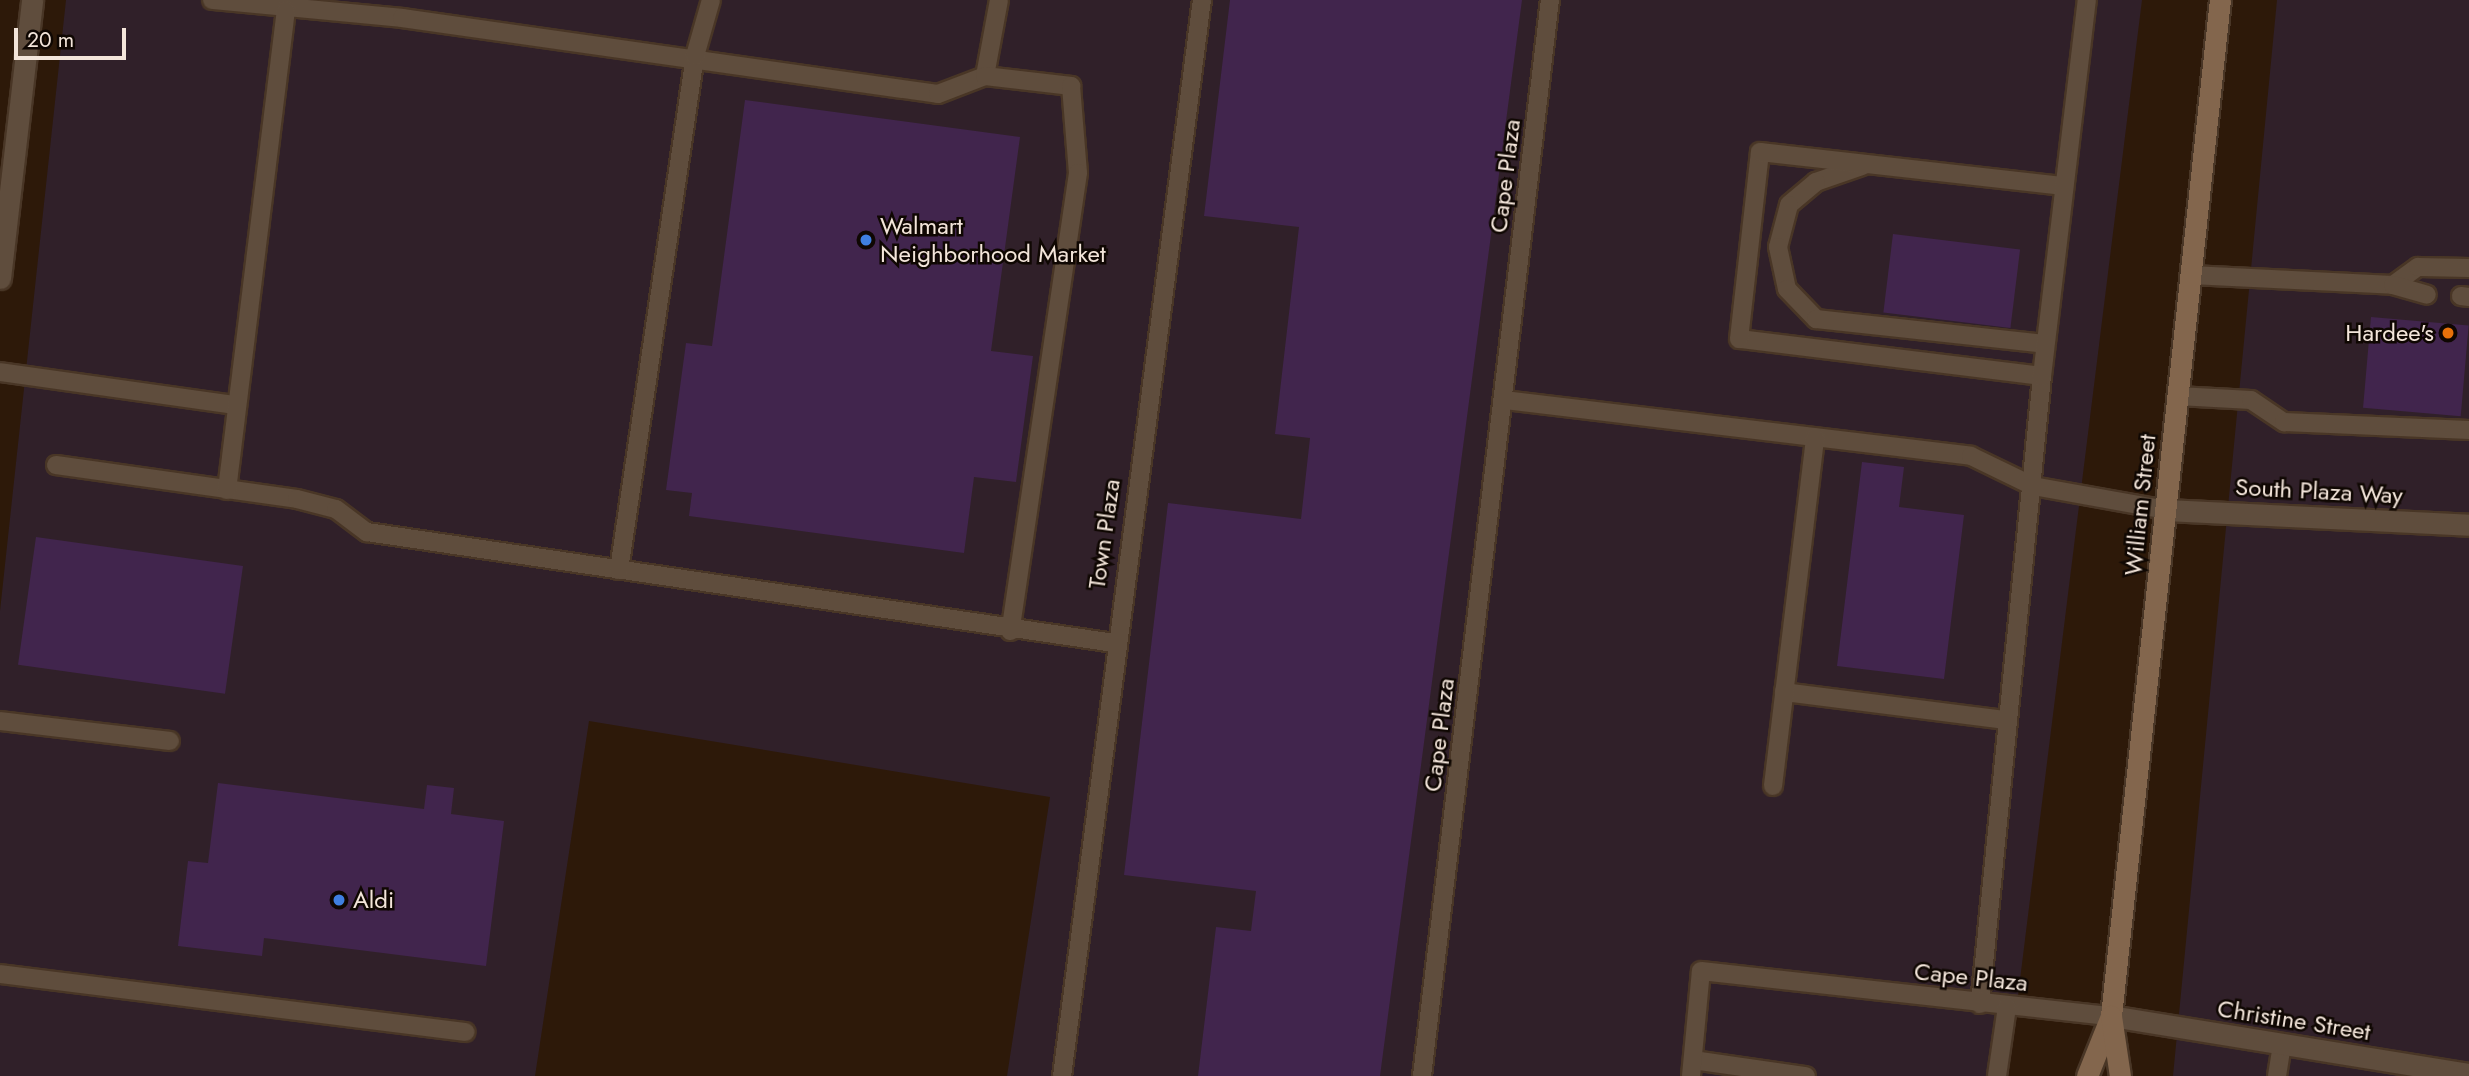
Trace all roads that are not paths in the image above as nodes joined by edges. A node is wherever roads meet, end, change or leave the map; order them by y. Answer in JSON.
{"nodes":[{"id":1,"x":32,"y":0,"type":"edge"},
{"id":2,"x":212,"y":0,"type":"edge"},
{"id":3,"x":711,"y":0,"type":"edge"},
{"id":4,"x":999,"y":0,"type":"edge"},
{"id":5,"x":1202,"y":0,"type":"edge"},
{"id":6,"x":1550,"y":0,"type":"edge"},
{"id":7,"x":2087,"y":0,"type":"edge"},
{"id":8,"x":2220,"y":0,"type":"edge"},
{"id":9,"x":286,"y":11,"type":"junction"},
{"id":10,"x":695,"y":56,"type":"junction"},
{"id":11,"x":985,"y":76,"type":"junction"},
{"id":12,"x":1865,"y":164,"type":"junction"},
{"id":13,"x":2064,"y":186,"type":"junction"},
{"id":14,"x":2469,"y":268,"type":"edge"},
{"id":15,"x":2191,"y":275,"type":"junction"},
{"id":16,"x":0,"y":278,"type":"edge"},
{"id":17,"x":2393,"y":285,"type":"junction"},
{"id":18,"x":2427,"y":295,"type":"dead end"},
{"id":19,"x":2045,"y":344,"type":"junction"},
{"id":20,"x":0,"y":372,"type":"edge"},
{"id":21,"x":2042,"y":376,"type":"junction"},
{"id":22,"x":2178,"y":396,"type":"junction"},
{"id":23,"x":1504,"y":400,"type":"junction"},
{"id":24,"x":234,"y":405,"type":"junction"},
{"id":25,"x":2469,"y":430,"type":"edge"},
{"id":26,"x":1815,"y":438,"type":"junction"},
{"id":27,"x":56,"y":465,"type":"dead end"},
{"id":28,"x":2033,"y":486,"type":"junction"},
{"id":29,"x":226,"y":490,"type":"junction"},
{"id":30,"x":2166,"y":510,"type":"junction"},
{"id":31,"x":2469,"y":525,"type":"edge"},
{"id":32,"x":620,"y":570,"type":"junction"},
{"id":33,"x":1010,"y":631,"type":"junction"},
{"id":34,"x":1114,"y":643,"type":"junction"},
{"id":35,"x":1784,"y":692,"type":"junction"},
{"id":36,"x":2007,"y":720,"type":"junction"},
{"id":37,"x":0,"y":721,"type":"edge"},
{"id":38,"x":170,"y":741,"type":"dead end"},
{"id":39,"x":1773,"y":786,"type":"dead end"},
{"id":40,"x":0,"y":974,"type":"edge"},
{"id":41,"x":1980,"y":1003,"type":"junction"},
{"id":42,"x":2007,"y":1007,"type":"junction"},
{"id":43,"x":2111,"y":1016,"type":"junction"},
{"id":44,"x":465,"y":1032,"type":"dead end"},
{"id":45,"x":2282,"y":1046,"type":"junction"},
{"id":46,"x":1692,"y":1068,"type":"edge"},
{"id":47,"x":2469,"y":1074,"type":"edge"},
{"id":48,"x":1062,"y":1076,"type":"edge"},
{"id":49,"x":1422,"y":1076,"type":"edge"},
{"id":50,"x":1806,"y":1076,"type":"edge"},
{"id":51,"x":1997,"y":1076,"type":"edge"},
{"id":52,"x":2087,"y":1076,"type":"edge"},
{"id":53,"x":2120,"y":1076,"type":"edge"},
{"id":54,"x":2277,"y":1076,"type":"edge"}],
"edges":[{"from":1,"to":16,"type":"street"},
{"from":2,"to":9,"type":"lane"},
{"from":3,"to":10,"type":"lane"},
{"from":4,"to":11,"type":"lane"},
{"from":5,"to":34,"type":"lane","name":"Town Plaza"},
{"from":6,"to":23,"type":"lane","name":"Cape Plaza"},
{"from":7,"to":13,"type":"lane"},
{"from":8,"to":15,"type":"main road","name":"William Street"},
{"from":9,"to":10,"type":"lane"},
{"from":9,"to":24,"type":"lane"},
{"from":10,"to":11,"type":"lane"},
{"from":10,"to":32,"type":"lane"},
{"from":11,"to":33,"type":"lane"},
{"from":12,"to":13,"type":"lane"},
{"from":12,"to":19,"type":"lane"},
{"from":12,"to":21,"type":"lane"},
{"from":13,"to":19,"type":"lane"},
{"from":14,"to":17,"type":"lane"},
{"from":15,"to":17,"type":"lane"},
{"from":15,"to":22,"type":"main road","name":"William Street"},
{"from":17,"to":18,"type":"lane"},
{"from":19,"to":21,"type":"lane"},
{"from":20,"to":24,"type":"lane"},
{"from":21,"to":28,"type":"lane"},
{"from":22,"to":25,"type":"lane"},
{"from":22,"to":30,"type":"main road","name":"William Street"},
{"from":23,"to":26,"type":"lane"},
{"from":23,"to":49,"type":"lane","name":"Cape Plaza"},
{"from":24,"to":29,"type":"lane"},
{"from":26,"to":28,"type":"lane"},
{"from":26,"to":35,"type":"lane"},
{"from":27,"to":29,"type":"lane"},
{"from":28,"to":30,"type":"lane"},
{"from":28,"to":36,"type":"lane"},
{"from":29,"to":32,"type":"lane"},
{"from":30,"to":31,"type":"street","name":"South Plaza Way"},
{"from":30,"to":43,"type":"main road","name":"William Street"},
{"from":32,"to":33,"type":"lane"},
{"from":33,"to":34,"type":"lane"},
{"from":34,"to":48,"type":"lane","name":"Town Plaza"},
{"from":35,"to":36,"type":"lane"},
{"from":35,"to":39,"type":"lane"},
{"from":36,"to":41,"type":"lane"},
{"from":37,"to":38,"type":"lane"},
{"from":40,"to":44,"type":"lane"},
{"from":41,"to":42,"type":"lane","name":"Cape Plaza"},
{"from":41,"to":46,"type":"lane","name":"Cape Plaza"},
{"from":42,"to":43,"type":"lane","name":"Cape Plaza"},
{"from":42,"to":51,"type":"lane"},
{"from":43,"to":45,"type":"street","name":"Christine Street"},
{"from":43,"to":52,"type":"main road","name":"William Street"},
{"from":43,"to":53,"type":"main road","name":"William Street"},
{"from":45,"to":47,"type":"street","name":"Christine Street"},
{"from":45,"to":54,"type":"lane"},
{"from":46,"to":50,"type":"lane"}]}
